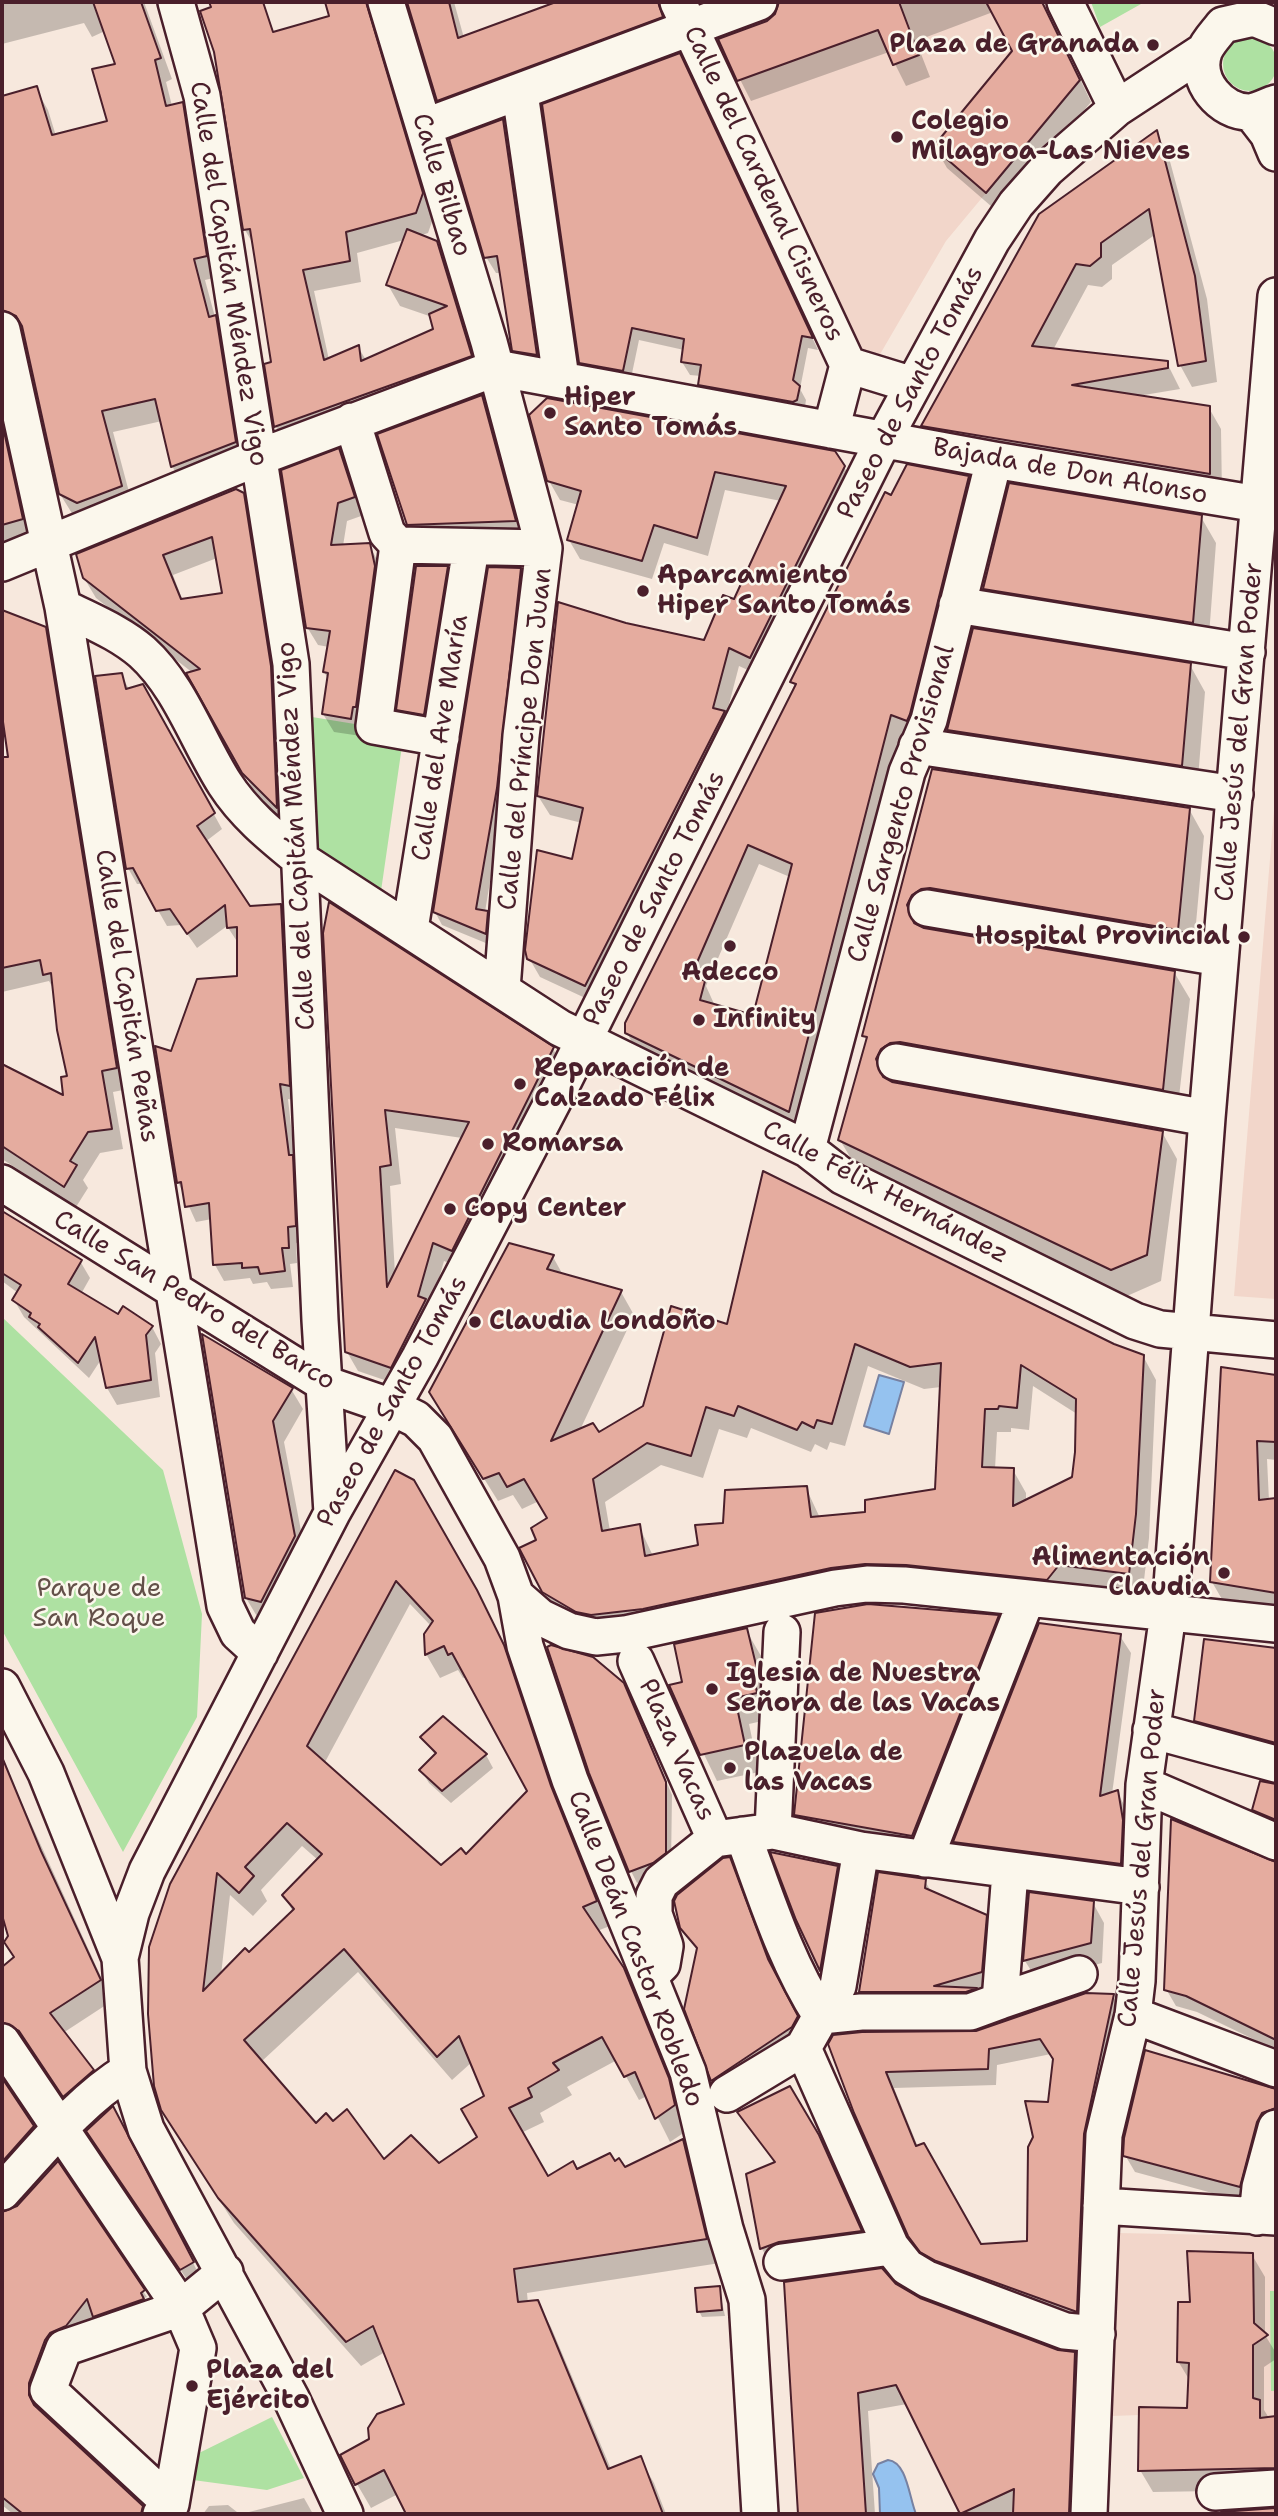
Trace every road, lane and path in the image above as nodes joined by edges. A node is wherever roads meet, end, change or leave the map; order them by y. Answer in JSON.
{"nodes":[{"id":1,"x":176,"y":2,"type":"edge"},
{"id":2,"x":386,"y":2,"type":"edge"},
{"id":3,"x":759,"y":2,"type":"edge"},
{"id":4,"x":1065,"y":2,"type":"edge"},
{"id":5,"x":684,"y":15,"type":"edge"},
{"id":6,"x":1269,"y":15,"type":"edge"},
{"id":7,"x":1204,"y":51,"type":"junction"},
{"id":8,"x":1211,"y":92,"type":"junction"},
{"id":9,"x":520,"y":93,"type":"junction"},
{"id":10,"x":1263,"y":107,"type":"edge"},
{"id":11,"x":1118,"y":108,"type":"junction"},
{"id":12,"x":424,"y":127,"type":"junction"},
{"id":13,"x":1276,"y":153,"type":"edge"},
{"id":14,"x":1276,"y":296,"type":"edge"},
{"id":15,"x":2,"y":330,"type":"edge"},
{"id":16,"x":1275,"y":338,"type":"edge"},
{"id":17,"x":848,"y":365,"type":"junction"},
{"id":18,"x":496,"y":368,"type":"junction"},
{"id":19,"x":561,"y":378,"type":"junction"},
{"id":20,"x":912,"y":386,"type":"junction"},
{"id":21,"x":352,"y":421,"type":"junction"},
{"id":22,"x":831,"y":430,"type":"junction"},
{"id":23,"x":884,"y":439,"type":"junction"},
{"id":24,"x":257,"y":458,"type":"junction"},
{"id":25,"x":994,"y":460,"type":"junction"},
{"id":26,"x":1258,"y":504,"type":"junction"},
{"id":27,"x":51,"y":543,"type":"junction"},
{"id":28,"x":398,"y":545,"type":"junction"},
{"id":29,"x":471,"y":548,"type":"junction"},
{"id":30,"x":544,"y":548,"type":"junction"},
{"id":31,"x":2,"y":564,"type":"edge"},
{"id":32,"x":957,"y":605,"type":"junction"},
{"id":33,"x":63,"y":607,"type":"junction"},
{"id":34,"x":1247,"y":652,"type":"junction"},
{"id":35,"x":441,"y":738,"type":"junction"},
{"id":36,"x":917,"y":746,"type":"junction"},
{"id":37,"x":1235,"y":794,"type":"junction"},
{"id":38,"x":301,"y":860,"type":"junction"},
{"id":39,"x":927,"y":908,"type":"dead end"},
{"id":40,"x":410,"y":929,"type":"junction"},
{"id":41,"x":1220,"y":958,"type":"junction"},
{"id":42,"x":502,"y":989,"type":"junction"},
{"id":43,"x":584,"y":1041,"type":"junction"},
{"id":44,"x":896,"y":1062,"type":"dead end"},
{"id":45,"x":1207,"y":1118,"type":"junction"},
{"id":46,"x":807,"y":1149,"type":"junction"},
{"id":47,"x":2,"y":1183,"type":"edge"},
{"id":48,"x":173,"y":1290,"type":"junction"},
{"id":49,"x":1191,"y":1332,"type":"junction"},
{"id":50,"x":1276,"y":1340,"type":"edge"},
{"id":51,"x":325,"y":1384,"type":"junction"},
{"id":52,"x":392,"y":1407,"type":"junction"},
{"id":53,"x":332,"y":1513,"type":"junction"},
{"id":54,"x":516,"y":1596,"type":"junction"},
{"id":55,"x":1027,"y":1598,"type":"junction"},
{"id":56,"x":1169,"y":1612,"type":"junction"},
{"id":57,"x":1276,"y":1624,"type":"edge"},
{"id":58,"x":782,"y":1632,"type":"dead end"},
{"id":59,"x":260,"y":1653,"type":"junction"},
{"id":60,"x":636,"y":1661,"type":"dead end"},
{"id":61,"x":2,"y":1688,"type":"edge"},
{"id":62,"x":1151,"y":1730,"type":"junction"},
{"id":63,"x":1276,"y":1764,"type":"edge"},
{"id":64,"x":1144,"y":1785,"type":"junction"},
{"id":65,"x":744,"y":1835,"type":"junction"},
{"id":66,"x":1276,"y":1842,"type":"edge"},
{"id":67,"x":861,"y":1850,"type":"junction"},
{"id":68,"x":925,"y":1859,"type":"junction"},
{"id":69,"x":1010,"y":1872,"type":"junction"},
{"id":70,"x":1141,"y":1887,"type":"junction"},
{"id":71,"x":120,"y":1958,"type":"junction"},
{"id":72,"x":1079,"y":1974,"type":"dead end"},
{"id":73,"x":650,"y":1976,"type":"junction"},
{"id":74,"x":830,"y":2001,"type":"junction"},
{"id":75,"x":1000,"y":2001,"type":"junction"},
{"id":76,"x":1133,"y":2015,"type":"junction"},
{"id":77,"x":2,"y":2042,"type":"edge"},
{"id":78,"x":803,"y":2048,"type":"junction"},
{"id":79,"x":1276,"y":2069,"type":"edge"},
{"id":80,"x":128,"y":2071,"type":"junction"},
{"id":81,"x":727,"y":2094,"type":"dead end"},
{"id":82,"x":1276,"y":2128,"type":"edge"},
{"id":83,"x":61,"y":2129,"type":"junction"},
{"id":84,"x":2,"y":2192,"type":"edge"},
{"id":85,"x":1101,"y":2206,"type":"junction"},
{"id":86,"x":1267,"y":2217,"type":"edge"},
{"id":87,"x":891,"y":2247,"type":"junction"},
{"id":88,"x":219,"y":2262,"type":"junction"},
{"id":89,"x":782,"y":2262,"type":"dead end"},
{"id":90,"x":181,"y":2308,"type":"junction"},
{"id":91,"x":1097,"y":2334,"type":"junction"},
{"id":92,"x":1276,"y":2488,"type":"edge"},
{"id":93,"x":1215,"y":2492,"type":"dead end"},
{"id":94,"x":339,"y":2502,"type":"edge"},
{"id":95,"x":166,"y":2509,"type":"edge"},
{"id":96,"x":761,"y":2514,"type":"edge"},
{"id":97,"x":1089,"y":2514,"type":"edge"}],
"edges":[{"from":1,"to":24,"type":"street","name":"Calle del Capitán Méndez Vigo"},
{"from":2,"to":12,"type":"street","name":"Calle Bilbao"},
{"from":3,"to":5,"type":"street"},
{"from":4,"to":11,"type":"street"},
{"from":5,"to":9,"type":"street"},
{"from":5,"to":17,"type":"street","name":"Calle del Cardenal Cisneros"},
{"from":6,"to":7,"type":"street"},
{"from":7,"to":8,"type":"street"},
{"from":7,"to":11,"type":"street","name":"Paseo de Santo Tomás"},
{"from":8,"to":10,"type":"street"},
{"from":8,"to":11,"type":"street","name":"Paseo de Santo Tomás"},
{"from":9,"to":12,"type":"street"},
{"from":9,"to":19,"type":"street"},
{"from":10,"to":13,"type":"street"},
{"from":11,"to":20,"type":"street","name":"Paseo de Santo Tomás"},
{"from":12,"to":18,"type":"street","name":"Calle Bilbao"},
{"from":14,"to":16,"type":"street","name":"Calle Jesús del Gran Poder"},
{"from":15,"to":27,"type":"street","name":"Calle del Capitán Peñas"},
{"from":16,"to":26,"type":"street","name":"Calle Jesús del Gran Poder"},
{"from":17,"to":20,"type":"street","name":"Calle del Cardenal Cisneros"},
{"from":17,"to":22,"type":"street","name":"Calle del Cardenal Cisneros"},
{"from":18,"to":19,"type":"street","name":"Bajada de Don Alonso"},
{"from":18,"to":21,"type":"street","name":"Bajada de Don Alonso"},
{"from":18,"to":30,"type":"street","name":"Calle del Príncipe Don Juan"},
{"from":19,"to":22,"type":"street","name":"Bajada de Don Alonso"},
{"from":20,"to":23,"type":"street","name":"Paseo de Santo Tomás"},
{"from":21,"to":24,"type":"street","name":"Bajada de Don Alonso"},
{"from":21,"to":28,"type":"street"},
{"from":22,"to":23,"type":"street","name":"Bajada de Don Alonso"},
{"from":23,"to":25,"type":"street","name":"Bajada de Don Alonso"},
{"from":23,"to":43,"type":"street","name":"Paseo de Santo Tomás"},
{"from":24,"to":27,"type":"street","name":"Bajada de Don Alonso"},
{"from":24,"to":38,"type":"street","name":"Calle del Capitán Méndez Vigo"},
{"from":25,"to":26,"type":"street","name":"Bajada de Don Alonso"},
{"from":25,"to":32,"type":"street","name":"Calle Sargento Provisional"},
{"from":26,"to":34,"type":"street","name":"Calle Jesús del Gran Poder"},
{"from":27,"to":31,"type":"street","name":"Bajada de Don Alonso"},
{"from":27,"to":33,"type":"street","name":"Calle del Capitán Peñas"},
{"from":28,"to":29,"type":"street"},
{"from":28,"to":35,"type":"street"},
{"from":29,"to":30,"type":"street"},
{"from":29,"to":35,"type":"street","name":"Calle del Ave María"},
{"from":30,"to":42,"type":"street","name":"Calle del Príncipe Don Juan"},
{"from":32,"to":34,"type":"street"},
{"from":32,"to":36,"type":"street","name":"Calle Sargento Provisional"},
{"from":33,"to":38,"type":"street","name":"Calle Félix Hernández"},
{"from":33,"to":48,"type":"street","name":"Calle del Capitán Peñas"},
{"from":34,"to":37,"type":"street","name":"Calle Jesús del Gran Poder"},
{"from":35,"to":40,"type":"street","name":"Calle del Ave María"},
{"from":36,"to":37,"type":"street"},
{"from":36,"to":46,"type":"street","name":"Calle Sargento Provisional"},
{"from":37,"to":41,"type":"street","name":"Calle Jesús del Gran Poder"},
{"from":38,"to":40,"type":"street","name":"Calle Félix Hernández"},
{"from":38,"to":51,"type":"street","name":"Calle del Capitán Méndez Vigo"},
{"from":39,"to":41,"type":"street"},
{"from":40,"to":42,"type":"street","name":"Calle Félix Hernández"},
{"from":41,"to":45,"type":"street","name":"Calle Jesús del Gran Poder"},
{"from":42,"to":43,"type":"street","name":"Calle Félix Hernández"},
{"from":43,"to":46,"type":"street","name":"Calle Félix Hernández"},
{"from":43,"to":52,"type":"street","name":"Paseo de Santo Tomás"},
{"from":44,"to":45,"type":"street"},
{"from":45,"to":49,"type":"street","name":"Calle Jesús del Gran Poder"},
{"from":46,"to":49,"type":"street","name":"Calle Félix Hernández"},
{"from":47,"to":48,"type":"street","name":"Calle San Pedro del Barco"},
{"from":48,"to":51,"type":"street","name":"Calle San Pedro del Barco"},
{"from":48,"to":59,"type":"street","name":"Calle del Capitán Peñas"},
{"from":49,"to":50,"type":"street","name":"Calle Félix Hernández"},
{"from":49,"to":56,"type":"street","name":"Calle Jesús del Gran Poder"},
{"from":51,"to":52,"type":"street","name":"Calle San Pedro del Barco"},
{"from":51,"to":53,"type":"street","name":"Calle del Capitán Méndez Vigo"},
{"from":52,"to":53,"type":"street","name":"Paseo de Santo Tomás"},
{"from":52,"to":54,"type":"street","name":"Calle San Pedro del Barco"},
{"from":53,"to":59,"type":"street","name":"Paseo de Santo Tomás"},
{"from":54,"to":55,"type":"street"},
{"from":54,"to":73,"type":"street","name":"Calle Deán Castor Robledo"},
{"from":55,"to":56,"type":"street"},
{"from":55,"to":68,"type":"street"},
{"from":56,"to":57,"type":"street"},
{"from":56,"to":62,"type":"street","name":"Calle Jesús del Gran Poder"},
{"from":58,"to":65,"type":"street"},
{"from":59,"to":71,"type":"street","name":"Paseo de Santo Tomás"},
{"from":60,"to":65,"type":"street","name":"Plaza Vacas"},
{"from":61,"to":71,"type":"street"},
{"from":62,"to":63,"type":"street"},
{"from":62,"to":64,"type":"street","name":"Calle Jesús del Gran Poder"},
{"from":64,"to":66,"type":"street"},
{"from":64,"to":70,"type":"street","name":"Calle Jesús del Gran Poder"},
{"from":65,"to":67,"type":"street"},
{"from":65,"to":73,"type":"street","name":"Plaza Vacas"},
{"from":65,"to":74,"type":"street"},
{"from":67,"to":68,"type":"street"},
{"from":67,"to":74,"type":"street"},
{"from":68,"to":69,"type":"street"},
{"from":69,"to":70,"type":"street"},
{"from":69,"to":75,"type":"street"},
{"from":70,"to":76,"type":"street","name":"Calle Jesús del Gran Poder"},
{"from":71,"to":80,"type":"street","name":"Paseo de Santo Tomás"},
{"from":72,"to":75,"type":"street"},
{"from":73,"to":96,"type":"street","name":"Calle Deán Castor Robledo"},
{"from":74,"to":75,"type":"street"},
{"from":74,"to":78,"type":"street"},
{"from":76,"to":79,"type":"street"},
{"from":76,"to":85,"type":"street","name":"Calle Jesús del Gran Poder"},
{"from":77,"to":83,"type":"street"},
{"from":78,"to":81,"type":"street"},
{"from":78,"to":87,"type":"street"},
{"from":80,"to":83,"type":"street"},
{"from":80,"to":88,"type":"street","name":"Paseo de Santo Tomás"},
{"from":82,"to":86,"type":"street"},
{"from":83,"to":84,"type":"street"},
{"from":83,"to":90,"type":"street"},
{"from":85,"to":86,"type":"street"},
{"from":85,"to":91,"type":"street","name":"Calle Jesús del Gran Poder"},
{"from":87,"to":89,"type":"street"},
{"from":87,"to":91,"type":"street"},
{"from":88,"to":90,"type":"street"},
{"from":88,"to":94,"type":"street"},
{"from":90,"to":95,"type":"street"},
{"from":90,"to":95,"type":"street"},
{"from":91,"to":97,"type":"street","name":"Calle Jesús del Gran Poder"},
{"from":92,"to":93,"type":"street"}]}
